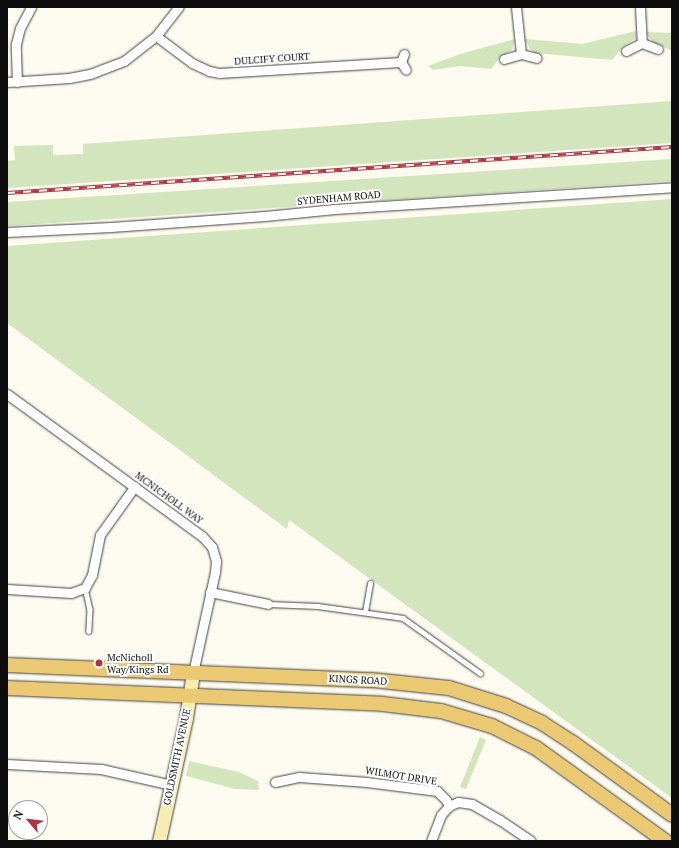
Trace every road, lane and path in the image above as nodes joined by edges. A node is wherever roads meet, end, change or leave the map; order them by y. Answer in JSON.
{"nodes":[{"id":1,"x":31,"y":7,"type":"edge"},
{"id":2,"x":179,"y":7,"type":"edge"},
{"id":3,"x":516,"y":7,"type":"edge"},
{"id":4,"x":640,"y":7,"type":"edge"},
{"id":5,"x":156,"y":36,"type":"junction"},
{"id":6,"x":642,"y":43,"type":"junction"},
{"id":7,"x":658,"y":49,"type":"dead end"},
{"id":8,"x":626,"y":51,"type":"dead end"},
{"id":9,"x":521,"y":54,"type":"junction"},
{"id":10,"x":537,"y":58,"type":"dead end"},
{"id":11,"x":504,"y":59,"type":"dead end"},
{"id":12,"x":406,"y":70,"type":"dead end"},
{"id":13,"x":7,"y":82,"type":"edge"},
{"id":14,"x":17,"y":82,"type":"junction"},
{"id":15,"x":672,"y":187,"type":"edge"},
{"id":16,"x":7,"y":232,"type":"edge"},
{"id":17,"x":7,"y":394,"type":"edge"},
{"id":18,"x":134,"y":486,"type":"junction"},
{"id":19,"x":370,"y":583,"type":"dead end"},
{"id":20,"x":85,"y":588,"type":"junction"},
{"id":21,"x":7,"y":589,"type":"edge"},
{"id":22,"x":210,"y":592,"type":"junction"},
{"id":23,"x":268,"y":604,"type":"joint"},
{"id":24,"x":365,"y":612,"type":"junction"},
{"id":25,"x":89,"y":631,"type":"dead end"},
{"id":26,"x":7,"y":665,"type":"edge"},
{"id":27,"x":193,"y":673,"type":"junction"},
{"id":28,"x":480,"y":673,"type":"dead end"},
{"id":29,"x":7,"y":688,"type":"edge"},
{"id":30,"x":190,"y":697,"type":"junction"},
{"id":31,"x":7,"y":764,"type":"edge"},
{"id":32,"x":275,"y":782,"type":"dead end"},
{"id":33,"x":172,"y":785,"type":"junction"},
{"id":34,"x":449,"y":806,"type":"junction"},
{"id":35,"x":672,"y":816,"type":"edge"},
{"id":36,"x":158,"y":841,"type":"edge"},
{"id":37,"x":431,"y":841,"type":"edge"},
{"id":38,"x":531,"y":841,"type":"edge"},
{"id":39,"x":666,"y":841,"type":"edge"}],
"edges":[{"from":1,"to":14,"type":"street"},
{"from":2,"to":5,"type":"street"},
{"from":3,"to":9,"type":"street"},
{"from":4,"to":6,"type":"street"},
{"from":5,"to":12,"type":"street","name":"DULCIFY COURT"},
{"from":5,"to":14,"type":"street"},
{"from":6,"to":7,"type":"street"},
{"from":6,"to":8,"type":"street"},
{"from":9,"to":10,"type":"street"},
{"from":9,"to":11,"type":"street"},
{"from":13,"to":14,"type":"street"},
{"from":15,"to":16,"type":"street","name":"SYDENHAM ROAD"},
{"from":17,"to":18,"type":"street","name":"MCNICHOLL WAY"},
{"from":18,"to":20,"type":"street"},
{"from":18,"to":22,"type":"street","name":"MCNICHOLL WAY"},
{"from":19,"to":24,"type":"lane"},
{"from":20,"to":21,"type":"street"},
{"from":20,"to":25,"type":"lane"},
{"from":22,"to":23,"type":"street"},
{"from":22,"to":27,"type":"street","name":"MCNICHOLL WAY"},
{"from":23,"to":24,"type":"lane"},
{"from":24,"to":28,"type":"lane"},
{"from":26,"to":27,"type":"main road","name":"KINGS ROAD"},
{"from":27,"to":30,"type":"street","name":"GOLDSMITH AVENUE"},
{"from":27,"to":35,"type":"main road","name":"KINGS ROAD"},
{"from":29,"to":30,"type":"main road"},
{"from":30,"to":33,"type":"street","name":"GOLDSMITH AVENUE"},
{"from":30,"to":39,"type":"main road"},
{"from":31,"to":33,"type":"street"},
{"from":32,"to":34,"type":"street","name":"WILMOT DRIVE"},
{"from":33,"to":36,"type":"street","name":"GOLDSMITH AVENUE"},
{"from":34,"to":37,"type":"street"},
{"from":34,"to":38,"type":"street"}]}
